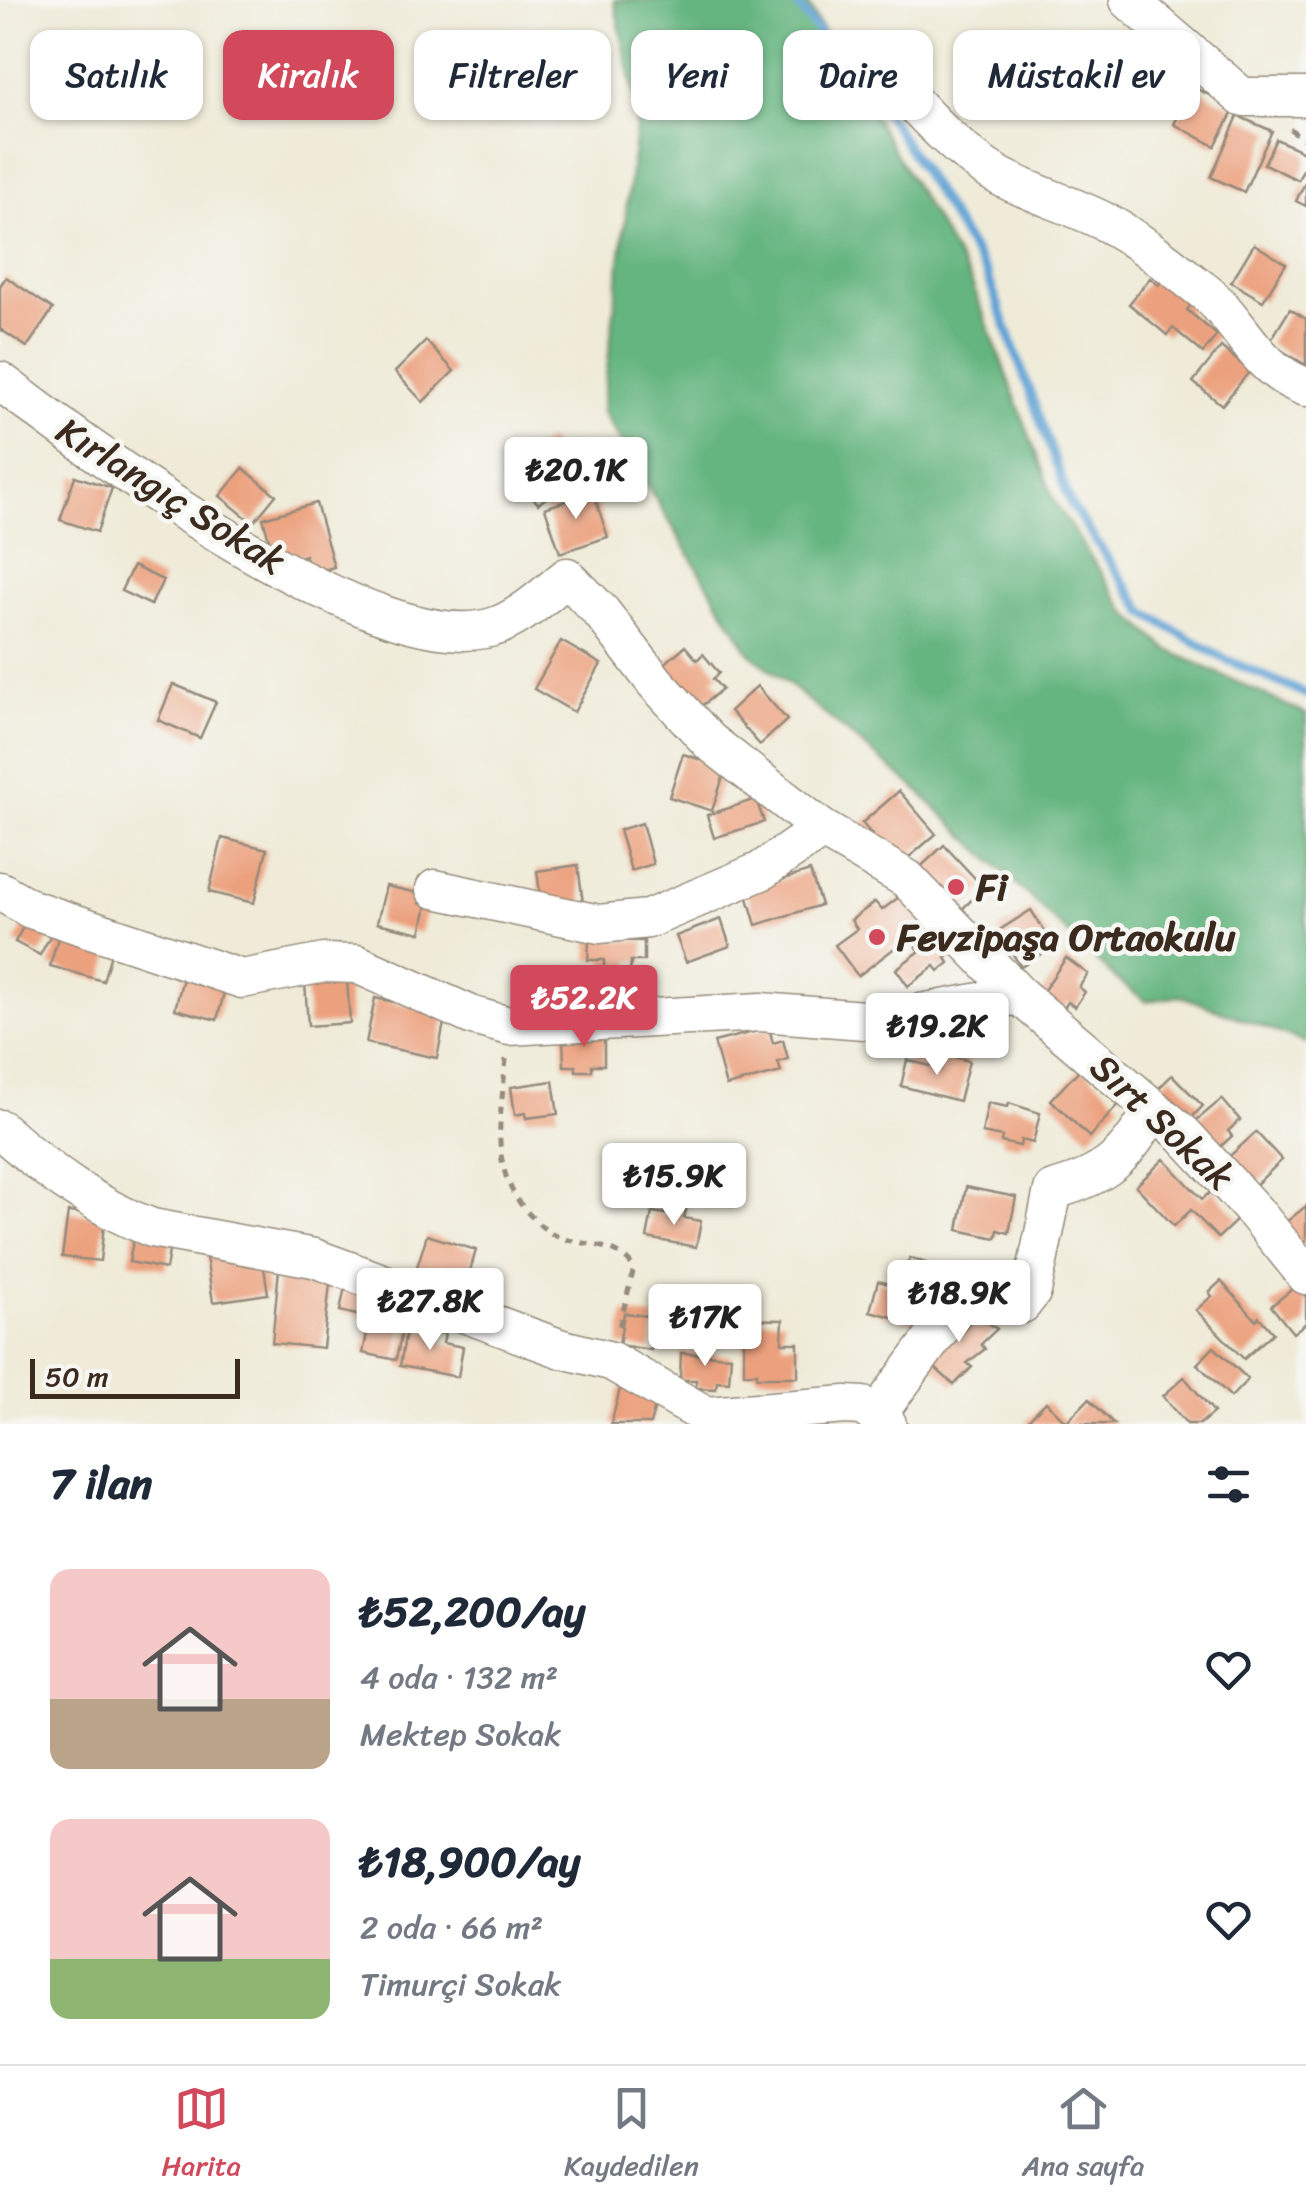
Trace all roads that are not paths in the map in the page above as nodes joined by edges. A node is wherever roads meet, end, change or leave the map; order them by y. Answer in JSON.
{"nodes":[{"id":1,"x":1129,"y":0,"type":"edge"},
{"id":2,"x":1306,"y":98,"type":"edge"},
{"id":3,"x":931,"y":120,"type":"edge"},
{"id":4,"x":0,"y":381,"type":"edge"},
{"id":5,"x":1306,"y":387,"type":"edge"},
{"id":6,"x":822,"y":830,"type":"junction"},
{"id":7,"x":435,"y":889,"type":"dead end"},
{"id":8,"x":0,"y":891,"type":"edge"},
{"id":9,"x":1018,"y":996,"type":"junction"},
{"id":10,"x":1154,"y":1109,"type":"junction"},
{"id":11,"x":0,"y":1129,"type":"edge"},
{"id":12,"x":1306,"y":1275,"type":"edge"},
{"id":13,"x":801,"y":1417,"type":"edge"},
{"id":14,"x":705,"y":1420,"type":"edge"},
{"id":15,"x":882,"y":1420,"type":"edge"}],
"edges":[{"from":1,"to":2,"type":"street"},
{"from":3,"to":5,"type":"street"},
{"from":4,"to":6,"type":"street","name":"Kırlangıç Sokak"},
{"from":6,"to":7,"type":"street"},
{"from":6,"to":9,"type":"street","name":"Sırt Sokak"},
{"from":8,"to":9,"type":"street"},
{"from":9,"to":10,"type":"street","name":"Sırt Sokak"},
{"from":10,"to":12,"type":"street","name":"Sırt Sokak"},
{"from":10,"to":15,"type":"street"},
{"from":11,"to":14,"type":"street"},
{"from":13,"to":14,"type":"street"},
{"from":13,"to":15,"type":"street"}]}
